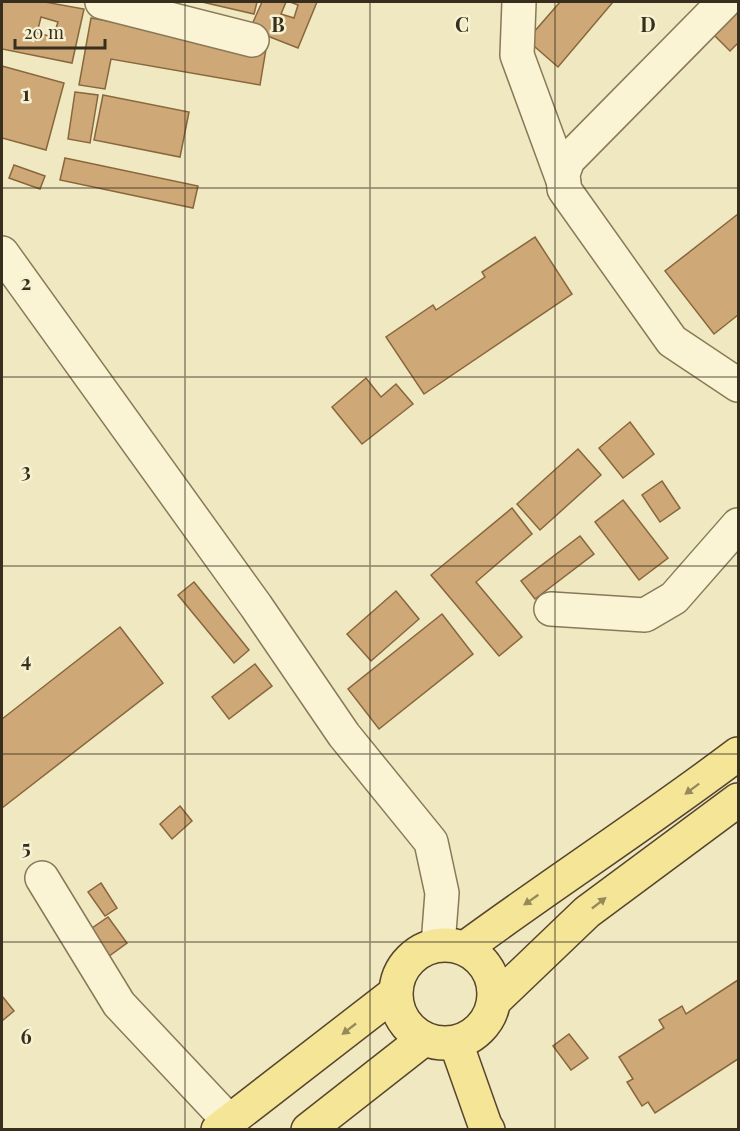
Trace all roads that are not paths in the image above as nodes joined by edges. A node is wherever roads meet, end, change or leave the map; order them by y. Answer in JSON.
{"nodes":[{"id":1,"x":102,"y":2,"type":"edge"},
{"id":2,"x":519,"y":2,"type":"edge"},
{"id":3,"x":724,"y":2,"type":"edge"},
{"id":4,"x":252,"y":40,"type":"dead end"},
{"id":5,"x":564,"y":183,"type":"junction"},
{"id":6,"x":2,"y":253,"type":"edge"},
{"id":7,"x":738,"y":385,"type":"edge"},
{"id":8,"x":738,"y":525,"type":"edge"},
{"id":9,"x":551,"y":609,"type":"dead end"},
{"id":10,"x":738,"y":754,"type":"edge"},
{"id":11,"x":738,"y":800,"type":"edge"},
{"id":12,"x":42,"y":878,"type":"dead end"},
{"id":13,"x":452,"y":947,"type":"junction"},
{"id":14,"x":395,"y":993,"type":"junction"},
{"id":15,"x":495,"y":1000,"type":"junction"},
{"id":16,"x":424,"y":1039,"type":"junction"},
{"id":17,"x":456,"y":1043,"type":"junction"},
{"id":18,"x":224,"y":1125,"type":"edge"},
{"id":19,"x":308,"y":1130,"type":"edge"},
{"id":20,"x":488,"y":1130,"type":"edge"}],
"edges":[{"from":1,"to":4,"type":"street"},
{"from":2,"to":5,"type":"street"},
{"from":3,"to":5,"type":"street"},
{"from":5,"to":7,"type":"street"},
{"from":6,"to":13,"type":"street"},
{"from":8,"to":9,"type":"street"},
{"from":10,"to":13,"type":"main road","one_way":true},
{"from":15,"to":11,"type":"main road","one_way":true},
{"from":12,"to":18,"type":"street"},
{"from":13,"to":14,"type":"main road"},
{"from":13,"to":15,"type":"main road"},
{"from":14,"to":16,"type":"main road"},
{"from":14,"to":18,"type":"main road","one_way":true},
{"from":15,"to":17,"type":"main road"},
{"from":16,"to":17,"type":"main road"},
{"from":16,"to":19,"type":"main road"},
{"from":17,"to":20,"type":"main road"}]}
